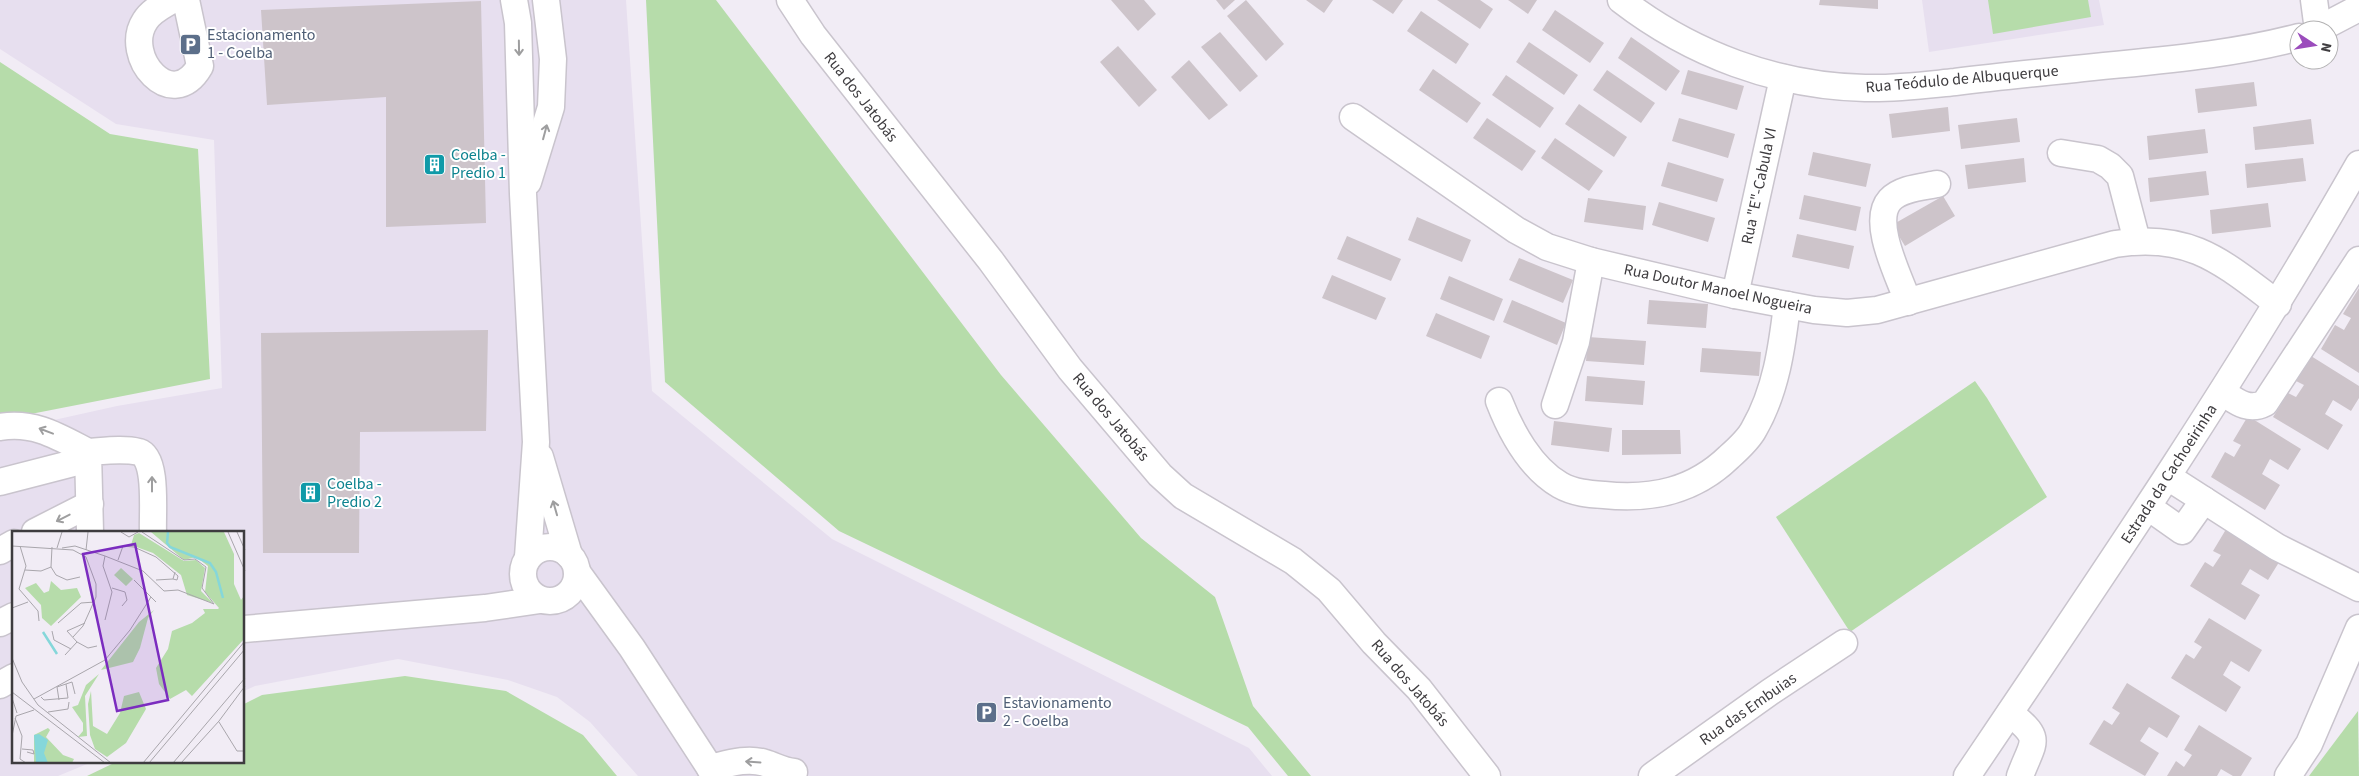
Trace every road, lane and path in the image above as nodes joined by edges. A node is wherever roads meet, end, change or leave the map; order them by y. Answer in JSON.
{"nodes":[{"id":1,"x":172,"y":0,"type":"edge"},
{"id":2,"x":186,"y":0,"type":"edge"},
{"id":3,"x":514,"y":0,"type":"edge"},
{"id":4,"x":546,"y":0,"type":"edge"},
{"id":5,"x":790,"y":0,"type":"edge"},
{"id":6,"x":2314,"y":0,"type":"edge"},
{"id":7,"x":1634,"y":4,"type":"edge"},
{"id":8,"x":2359,"y":8,"type":"edge"},
{"id":9,"x":2317,"y":20,"type":"edge"},
{"id":10,"x":2337,"y":20,"type":"edge"},
{"id":11,"x":2289,"y":38,"type":"edge"},
{"id":12,"x":1783,"y":78,"type":"junction"},
{"id":13,"x":1353,"y":117,"type":"dead end"},
{"id":14,"x":2061,"y":153,"type":"dead end"},
{"id":15,"x":2359,"y":164,"type":"edge"},
{"id":16,"x":1938,"y":184,"type":"dead end"},
{"id":17,"x":523,"y":194,"type":"junction"},
{"id":18,"x":2351,"y":196,"type":"edge"},
{"id":19,"x":2138,"y":241,"type":"junction"},
{"id":20,"x":2359,"y":260,"type":"edge"},
{"id":21,"x":1591,"y":261,"type":"junction"},
{"id":22,"x":1735,"y":295,"type":"junction"},
{"id":23,"x":1908,"y":302,"type":"junction"},
{"id":24,"x":2278,"y":304,"type":"junction"},
{"id":25,"x":1787,"y":305,"type":"junction"},
{"id":26,"x":2222,"y":392,"type":"junction"},
{"id":27,"x":1499,"y":401,"type":"dead end"},
{"id":28,"x":1555,"y":405,"type":"dead end"},
{"id":29,"x":0,"y":427,"type":"edge"},
{"id":30,"x":536,"y":442,"type":"junction"},
{"id":31,"x":89,"y":455,"type":"junction"},
{"id":32,"x":2168,"y":477,"type":"junction"},
{"id":33,"x":0,"y":482,"type":"edge"},
{"id":34,"x":2204,"y":500,"type":"junction"},
{"id":35,"x":90,"y":504,"type":"junction"},
{"id":36,"x":2148,"y":507,"type":"junction"},
{"id":37,"x":37,"y":531,"type":"edge"},
{"id":38,"x":90,"y":531,"type":"edge"},
{"id":39,"x":153,"y":531,"type":"edge"},
{"id":40,"x":12,"y":544,"type":"edge"},
{"id":41,"x":0,"y":551,"type":"edge"},
{"id":42,"x":573,"y":563,"type":"junction"},
{"id":43,"x":539,"y":584,"type":"junction"},
{"id":44,"x":2359,"y":588,"type":"edge"},
{"id":45,"x":12,"y":617,"type":"edge"},
{"id":46,"x":0,"y":623,"type":"edge"},
{"id":47,"x":2359,"y":628,"type":"edge"},
{"id":48,"x":245,"y":630,"type":"edge"},
{"id":49,"x":1844,"y":643,"type":"dead end"},
{"id":50,"x":632,"y":648,"type":"junction"},
{"id":51,"x":12,"y":678,"type":"edge"},
{"id":52,"x":0,"y":685,"type":"edge"},
{"id":53,"x":2010,"y":713,"type":"junction"},
{"id":54,"x":714,"y":772,"type":"edge"},
{"id":55,"x":794,"y":772,"type":"dead end"},
{"id":56,"x":1488,"y":776,"type":"edge"},
{"id":57,"x":1652,"y":776,"type":"edge"},
{"id":58,"x":1967,"y":776,"type":"edge"},
{"id":59,"x":2020,"y":776,"type":"edge"},
{"id":60,"x":2288,"y":776,"type":"edge"}],
"edges":[{"from":1,"to":2,"type":"street"},
{"from":3,"to":17,"type":"street","one_way":true},
{"from":17,"to":4,"type":"street","one_way":true},
{"from":5,"to":56,"type":"street","name":"Rua dos Jatobás"},
{"from":6,"to":9,"type":"street"},
{"from":7,"to":12,"type":"street","name":"Rua Teódulo de Albuquerque"},
{"from":8,"to":10,"type":"street"},
{"from":11,"to":12,"type":"street","name":"Rua Teódulo de Albuquerque"},
{"from":12,"to":22,"type":"street","name":"Rua \"E\"-Cabula VI"},
{"from":13,"to":21,"type":"street","name":"Rua Doutor Manoel Nogueira"},
{"from":14,"to":19,"type":"street"},
{"from":15,"to":18,"type":"street","name":"Estrada da Cachoeirinha"},
{"from":16,"to":23,"type":"street"},
{"from":17,"to":30,"type":"street"},
{"from":18,"to":24,"type":"street","name":"Estrada da Cachoeirinha"},
{"from":19,"to":23,"type":"street","name":"Rua Doutor Manoel Nogueira"},
{"from":19,"to":24,"type":"street","name":"Rua Doutor Manoel Nogueira"},
{"from":20,"to":26,"type":"street"},
{"from":21,"to":22,"type":"street","name":"Rua Doutor Manoel Nogueira"},
{"from":21,"to":28,"type":"street"},
{"from":22,"to":25,"type":"street","name":"Rua Doutor Manoel Nogueira"},
{"from":23,"to":25,"type":"street","name":"Rua Doutor Manoel Nogueira"},
{"from":24,"to":26,"type":"street","name":"Estrada da Cachoeirinha"},
{"from":25,"to":27,"type":"street"},
{"from":26,"to":32,"type":"street","name":"Estrada da Cachoeirinha"},
{"from":31,"to":29,"type":"street","one_way":true},
{"from":42,"to":30,"type":"street","one_way":true},
{"from":30,"to":43,"type":"street"},
{"from":31,"to":33,"type":"street"},
{"from":31,"to":35,"type":"street"},
{"from":39,"to":31,"type":"street","one_way":true},
{"from":32,"to":34,"type":"street"},
{"from":32,"to":36,"type":"street","name":"Estrada da Cachoeirinha"},
{"from":34,"to":36,"type":"street"},
{"from":34,"to":44,"type":"street"},
{"from":35,"to":37,"type":"street","one_way":true},
{"from":35,"to":38,"type":"street"},
{"from":36,"to":53,"type":"street","name":"Estrada da Cachoeirinha"},
{"from":40,"to":41,"type":"street"},
{"from":42,"to":43,"type":"street"},
{"from":42,"to":43,"type":"street"},
{"from":42,"to":50,"type":"street"},
{"from":43,"to":48,"type":"street"},
{"from":43,"to":50,"type":"street"},
{"from":45,"to":46,"type":"street"},
{"from":47,"to":60,"type":"street"},
{"from":49,"to":57,"type":"street","name":"Rua das Embuias"},
{"from":50,"to":54,"type":"street"},
{"from":51,"to":52,"type":"street"},
{"from":53,"to":58,"type":"street","name":"Estrada da Cachoeirinha"},
{"from":53,"to":59,"type":"street"},
{"from":55,"to":54,"type":"street","one_way":true}]}
